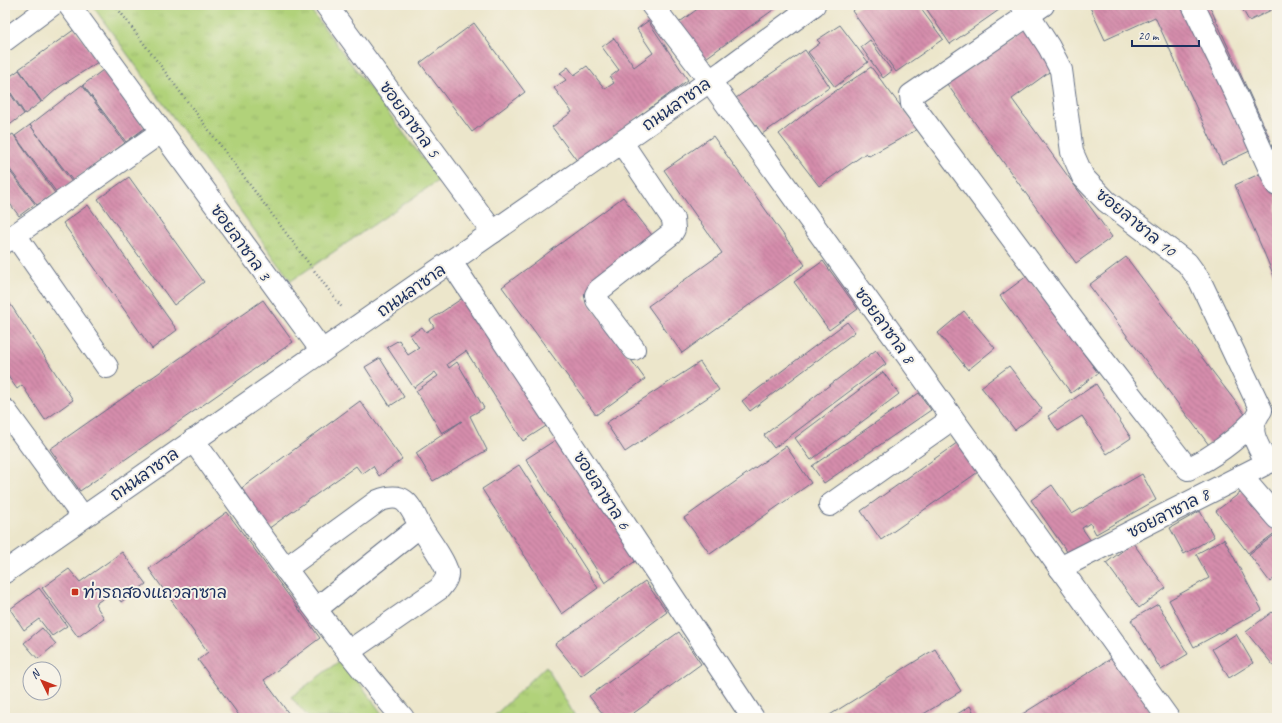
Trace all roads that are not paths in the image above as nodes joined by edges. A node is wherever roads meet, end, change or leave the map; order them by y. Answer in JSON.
{"nodes":[{"id":1,"x":52,"y":5,"type":"edge"},
{"id":2,"x":69,"y":5,"type":"edge"},
{"id":3,"x":326,"y":5,"type":"edge"},
{"id":4,"x":652,"y":5,"type":"edge"},
{"id":5,"x":814,"y":5,"type":"edge"},
{"id":6,"x":1193,"y":5,"type":"edge"},
{"id":7,"x":1031,"y":8,"type":"edge"},
{"id":8,"x":5,"y":40,"type":"edge"},
{"id":9,"x":710,"y":81,"type":"junction"},
{"id":10,"x":161,"y":132,"type":"junction"},
{"id":11,"x":622,"y":143,"type":"junction"},
{"id":12,"x":1277,"y":185,"type":"edge"},
{"id":13,"x":493,"y":232,"type":"junction"},
{"id":14,"x":10,"y":238,"type":"edge"},
{"id":15,"x":451,"y":262,"type":"junction"},
{"id":16,"x":634,"y":349,"type":"dead end"},
{"id":17,"x":322,"y":351,"type":"junction"},
{"id":18,"x":107,"y":367,"type":"dead end"},
{"id":19,"x":5,"y":410,"type":"edge"},
{"id":20,"x":1268,"y":413,"type":"edge"},
{"id":21,"x":952,"y":419,"type":"junction"},
{"id":22,"x":193,"y":440,"type":"junction"},
{"id":23,"x":1272,"y":460,"type":"edge"},
{"id":24,"x":1241,"y":476,"type":"junction"},
{"id":25,"x":830,"y":505,"type":"dead end"},
{"id":26,"x":83,"y":517,"type":"junction"},
{"id":27,"x":1277,"y":518,"type":"edge"},
{"id":28,"x":420,"y":526,"type":"junction"},
{"id":29,"x":1060,"y":568,"type":"junction"},
{"id":30,"x":285,"y":569,"type":"junction"},
{"id":31,"x":5,"y":572,"type":"edge"},
{"id":32,"x":316,"y":609,"type":"junction"},
{"id":33,"x":348,"y":652,"type":"junction"},
{"id":34,"x":403,"y":718,"type":"edge"},
{"id":35,"x":753,"y":718,"type":"edge"},
{"id":36,"x":1168,"y":718,"type":"edge"}],
"edges":[{"from":1,"to":8,"type":"street"},
{"from":2,"to":10,"type":"street","name":"ซอยลาซาล 3"},
{"from":3,"to":13,"type":"street","name":"ซอยลาซาล 5"},
{"from":4,"to":9,"type":"street","name":"ซอยลาซาล 8"},
{"from":5,"to":9,"type":"street","name":"ถนนลาซาล"},
{"from":6,"to":12,"type":"street"},
{"from":7,"to":20,"type":"street","name":"ซอยลาซาล 10"},
{"from":7,"to":20,"type":"street"},
{"from":9,"to":11,"type":"street","name":"ถนนลาซาล"},
{"from":9,"to":21,"type":"street","name":"ซอยลาซาล 8"},
{"from":10,"to":14,"type":"street"},
{"from":10,"to":17,"type":"street","name":"ซอยลาซาล 3"},
{"from":11,"to":13,"type":"street","name":"ถนนลาซาล"},
{"from":11,"to":16,"type":"street"},
{"from":13,"to":15,"type":"street","name":"ถนนลาซาล"},
{"from":14,"to":18,"type":"street"},
{"from":15,"to":17,"type":"street","name":"ถนนลาซาล"},
{"from":15,"to":35,"type":"street","name":"ซอยลาซาล 6"},
{"from":17,"to":22,"type":"street","name":"ถนนลาซาล"},
{"from":19,"to":26,"type":"street"},
{"from":20,"to":23,"type":"street","name":"ซอยลาซาล 10"},
{"from":21,"to":25,"type":"street"},
{"from":21,"to":29,"type":"street","name":"ซอยลาซาล 8"},
{"from":22,"to":26,"type":"street","name":"ถนนลาซาล"},
{"from":22,"to":30,"type":"street"},
{"from":23,"to":24,"type":"street","name":"ซอยลาซาล 8"},
{"from":24,"to":27,"type":"street"},
{"from":24,"to":29,"type":"street","name":"ซอยลาซาล 8"},
{"from":26,"to":31,"type":"street","name":"ถนนลาซาล"},
{"from":28,"to":30,"type":"street"},
{"from":28,"to":32,"type":"street"},
{"from":28,"to":33,"type":"street"},
{"from":29,"to":36,"type":"street","name":"ซอยลาซาล 8"},
{"from":30,"to":32,"type":"street"},
{"from":32,"to":33,"type":"street"},
{"from":33,"to":34,"type":"street"}]}
